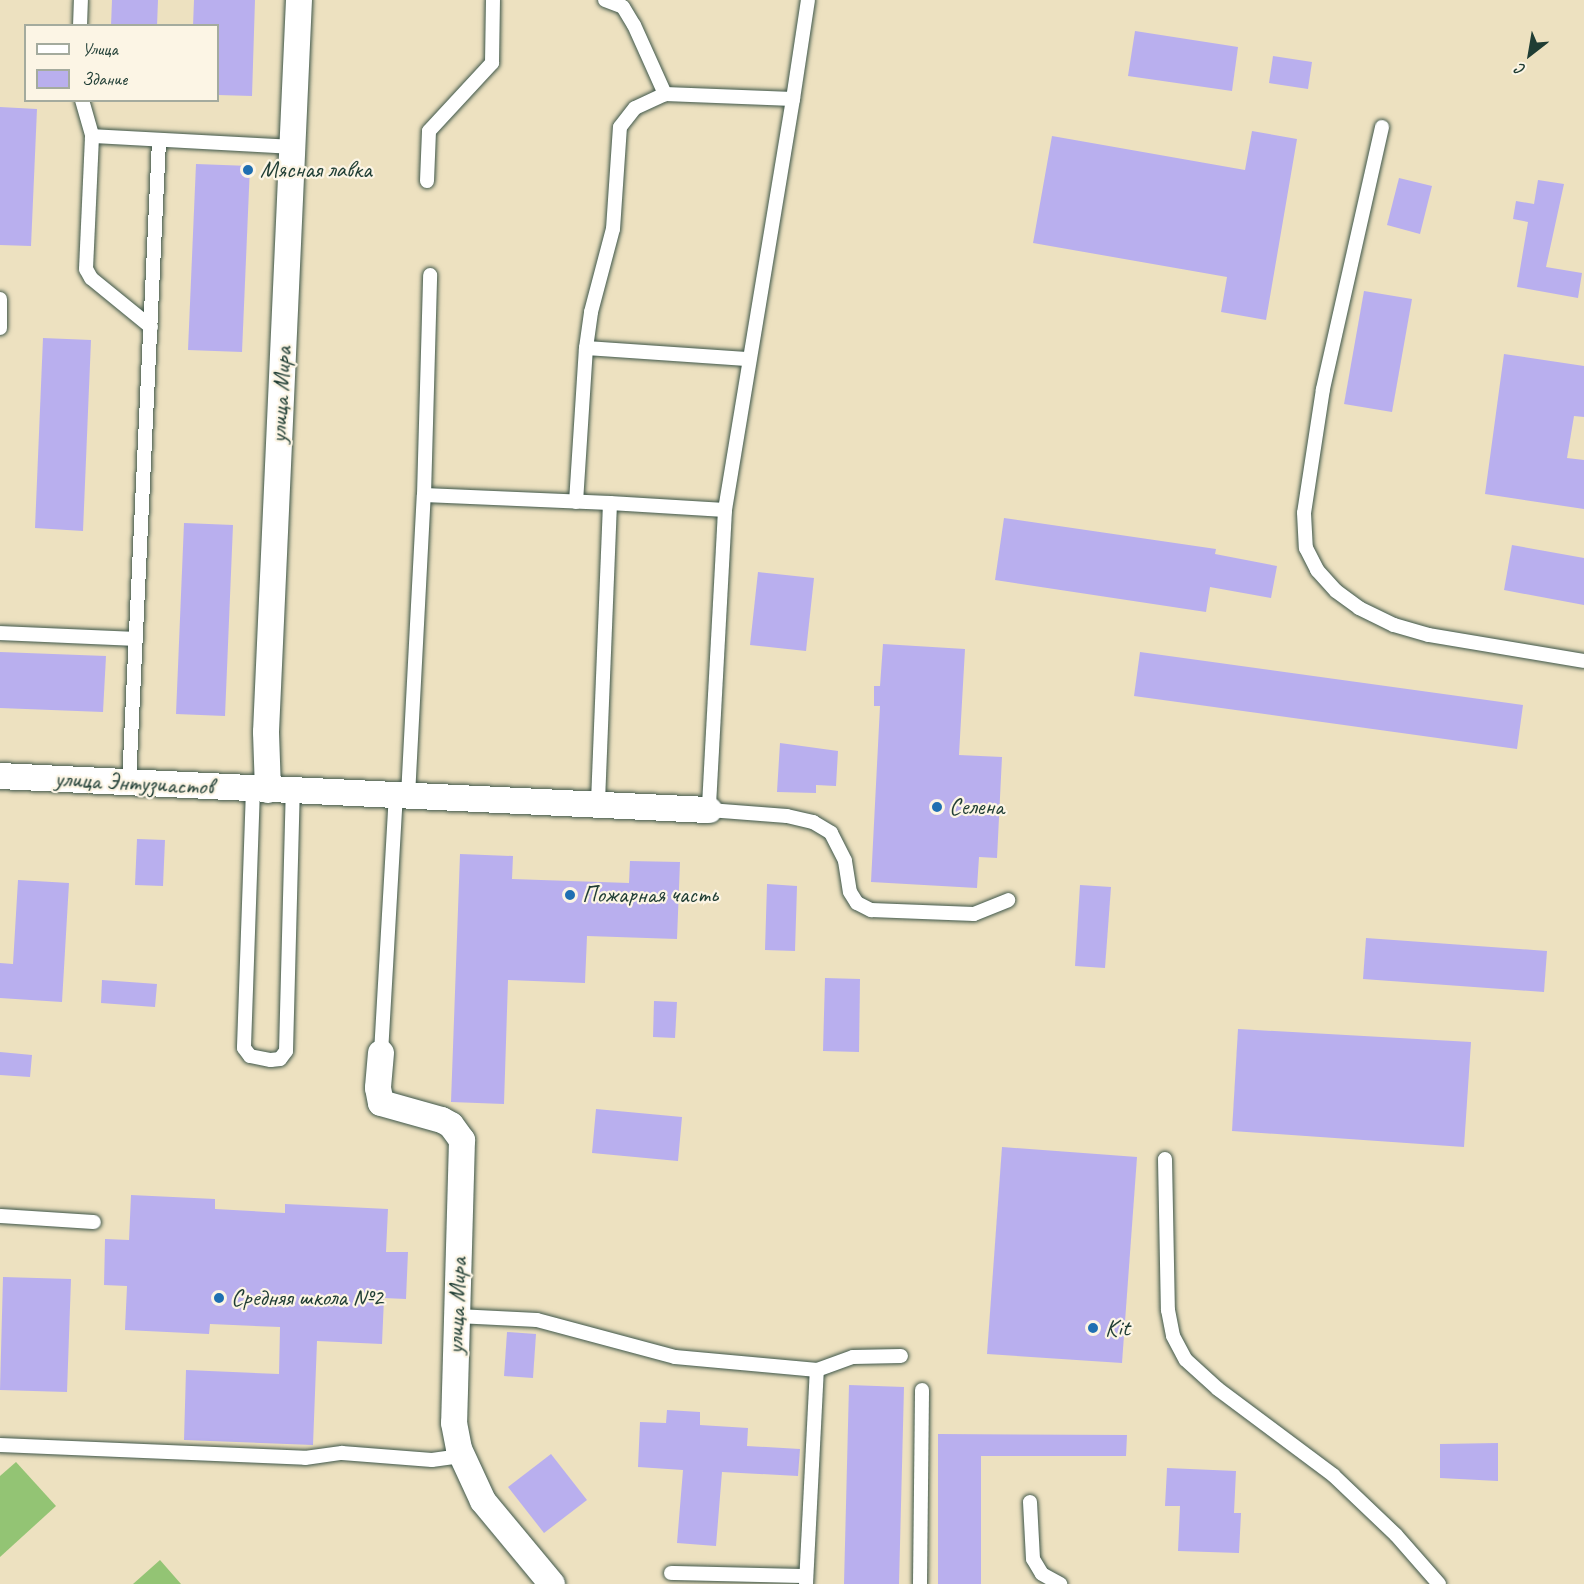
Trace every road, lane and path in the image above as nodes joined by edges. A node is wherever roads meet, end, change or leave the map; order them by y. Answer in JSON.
{"nodes":[{"id":1,"x":81,"y":0,"type":"edge"},
{"id":2,"x":299,"y":0,"type":"edge"},
{"id":3,"x":494,"y":0,"type":"edge"},
{"id":4,"x":605,"y":0,"type":"edge"},
{"id":5,"x":808,"y":0,"type":"edge"},
{"id":6,"x":628,"y":4,"type":"edge"},
{"id":7,"x":80,"y":24,"type":"edge"},
{"id":8,"x":665,"y":94,"type":"junction"},
{"id":9,"x":793,"y":99,"type":"junction"},
{"id":10,"x":83,"y":102,"type":"edge"},
{"id":11,"x":1382,"y":127,"type":"dead end"},
{"id":12,"x":92,"y":136,"type":"junction"},
{"id":13,"x":159,"y":140,"type":"junction"},
{"id":14,"x":292,"y":147,"type":"junction"},
{"id":15,"x":427,"y":181,"type":"dead end"},
{"id":16,"x":430,"y":275,"type":"dead end"},
{"id":17,"x":0,"y":298,"type":"edge"},
{"id":18,"x":151,"y":327,"type":"junction"},
{"id":19,"x":0,"y":328,"type":"edge"},
{"id":20,"x":586,"y":348,"type":"junction"},
{"id":21,"x":747,"y":359,"type":"junction"},
{"id":22,"x":424,"y":495,"type":"junction"},
{"id":23,"x":576,"y":502,"type":"junction"},
{"id":24,"x":610,"y":503,"type":"junction"},
{"id":25,"x":725,"y":510,"type":"junction"},
{"id":26,"x":0,"y":633,"type":"edge"},
{"id":27,"x":136,"y":639,"type":"junction"},
{"id":28,"x":1584,"y":661,"type":"edge"},
{"id":29,"x":0,"y":776,"type":"edge"},
{"id":30,"x":129,"y":782,"type":"junction"},
{"id":31,"x":271,"y":790,"type":"junction"},
{"id":32,"x":402,"y":796,"type":"junction"},
{"id":33,"x":598,"y":805,"type":"junction"},
{"id":34,"x":709,"y":810,"type":"junction"},
{"id":35,"x":1008,"y":900,"type":"dead end"},
{"id":36,"x":381,"y":1053,"type":"joint"},
{"id":37,"x":1165,"y":1159,"type":"dead end"},
{"id":38,"x":0,"y":1216,"type":"edge"},
{"id":39,"x":94,"y":1222,"type":"dead end"},
{"id":40,"x":457,"y":1316,"type":"junction"},
{"id":41,"x":901,"y":1356,"type":"dead end"},
{"id":42,"x":817,"y":1370,"type":"junction"},
{"id":43,"x":922,"y":1390,"type":"dead end"},
{"id":44,"x":0,"y":1445,"type":"edge"},
{"id":45,"x":461,"y":1456,"type":"junction"},
{"id":46,"x":1030,"y":1502,"type":"dead end"},
{"id":47,"x":671,"y":1573,"type":"dead end"},
{"id":48,"x":806,"y":1580,"type":"edge"},
{"id":49,"x":552,"y":1584,"type":"edge"},
{"id":50,"x":920,"y":1584,"type":"edge"},
{"id":51,"x":1060,"y":1584,"type":"edge"},
{"id":52,"x":1439,"y":1584,"type":"edge"}],
"edges":[{"from":1,"to":7,"type":"lane"},
{"from":2,"to":14,"type":"street","name":"улица Мира"},
{"from":3,"to":15,"type":"lane"},
{"from":4,"to":6,"type":"lane"},
{"from":5,"to":9,"type":"lane"},
{"from":6,"to":8,"type":"lane"},
{"from":8,"to":9,"type":"lane"},
{"from":8,"to":20,"type":"lane"},
{"from":9,"to":21,"type":"lane"},
{"from":10,"to":12,"type":"lane"},
{"from":11,"to":28,"type":"lane"},
{"from":12,"to":13,"type":"lane"},
{"from":12,"to":18,"type":"lane"},
{"from":13,"to":14,"type":"lane"},
{"from":13,"to":18,"type":"lane"},
{"from":14,"to":31,"type":"street","name":"улица Мира"},
{"from":16,"to":22,"type":"lane"},
{"from":17,"to":19,"type":"lane"},
{"from":18,"to":27,"type":"lane"},
{"from":20,"to":21,"type":"lane"},
{"from":20,"to":23,"type":"lane"},
{"from":21,"to":25,"type":"lane"},
{"from":22,"to":23,"type":"lane"},
{"from":22,"to":32,"type":"lane"},
{"from":23,"to":24,"type":"lane"},
{"from":24,"to":25,"type":"lane"},
{"from":24,"to":33,"type":"lane"},
{"from":25,"to":34,"type":"lane"},
{"from":26,"to":27,"type":"lane"},
{"from":27,"to":30,"type":"lane"},
{"from":29,"to":30,"type":"street","name":"улица Энтузиастов"},
{"from":30,"to":31,"type":"street","name":"улица Энтузиастов"},
{"from":31,"to":31,"type":"lane"},
{"from":31,"to":32,"type":"street","name":"улица Энтузиастов"},
{"from":32,"to":33,"type":"street","name":"улица Энтузиастов"},
{"from":32,"to":36,"type":"lane"},
{"from":33,"to":34,"type":"street","name":"улица Энтузиастов"},
{"from":34,"to":35,"type":"lane"},
{"from":36,"to":40,"type":"street","name":"улица Мира"},
{"from":37,"to":52,"type":"lane"},
{"from":38,"to":39,"type":"lane"},
{"from":40,"to":42,"type":"lane"},
{"from":40,"to":45,"type":"street","name":"улица Мира"},
{"from":41,"to":42,"type":"lane"},
{"from":42,"to":48,"type":"lane"},
{"from":43,"to":50,"type":"lane"},
{"from":44,"to":45,"type":"lane"},
{"from":45,"to":49,"type":"street","name":"улица Мира"},
{"from":46,"to":51,"type":"lane"},
{"from":47,"to":48,"type":"lane"}]}
